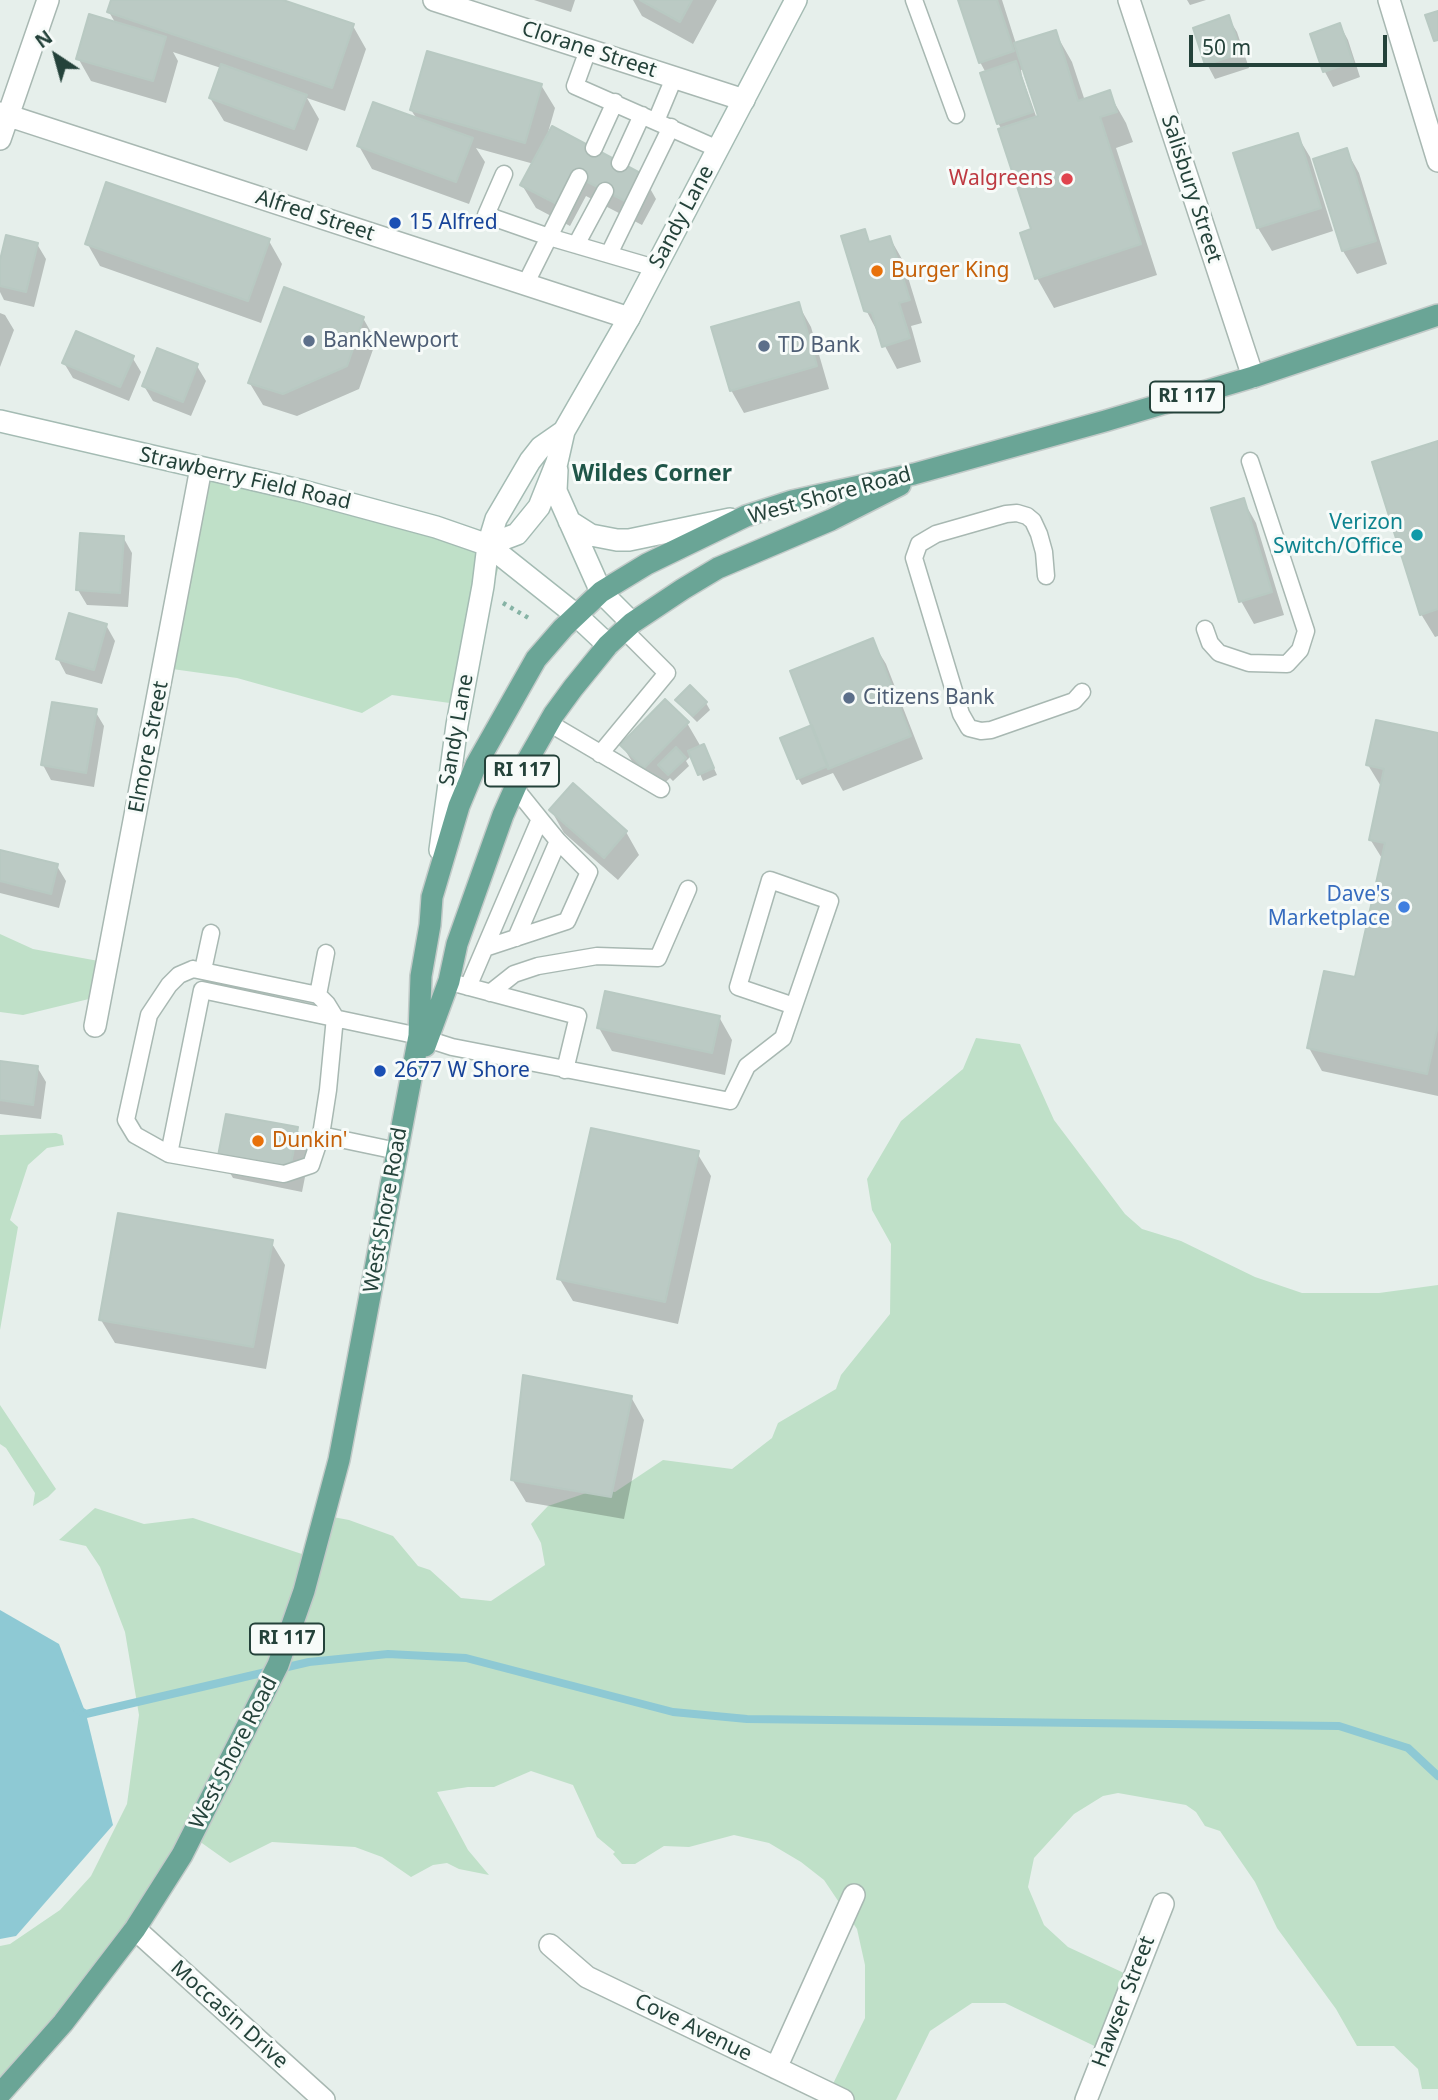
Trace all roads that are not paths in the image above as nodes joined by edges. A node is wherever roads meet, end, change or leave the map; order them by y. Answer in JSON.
{"nodes":[{"id":1,"x":48,"y":0,"type":"edge"},
{"id":2,"x":434,"y":0,"type":"edge"},
{"id":3,"x":796,"y":0,"type":"edge"},
{"id":4,"x":914,"y":0,"type":"edge"},
{"id":5,"x":1129,"y":0,"type":"edge"},
{"id":6,"x":1388,"y":0,"type":"edge"},
{"id":7,"x":588,"y":50,"type":"junction"},
{"id":8,"x":674,"y":78,"type":"junction"},
{"id":9,"x":744,"y":100,"type":"junction"},
{"id":10,"x":615,"y":102,"type":"junction"},
{"id":11,"x":4,"y":115,"type":"edge"},
{"id":12,"x":956,"y":115,"type":"dead end"},
{"id":13,"x":656,"y":121,"type":"junction"},
{"id":14,"x":0,"y":139,"type":"edge"},
{"id":15,"x":594,"y":148,"type":"dead end"},
{"id":16,"x":718,"y":149,"type":"junction"},
{"id":17,"x":1438,"y":161,"type":"edge"},
{"id":18,"x":621,"y":163,"type":"dead end"},
{"id":19,"x":504,"y":174,"type":"dead end"},
{"id":20,"x":579,"y":177,"type":"dead end"},
{"id":21,"x":605,"y":191,"type":"dead end"},
{"id":22,"x":549,"y":237,"type":"junction"},
{"id":23,"x":576,"y":245,"type":"junction"},
{"id":24,"x":609,"y":254,"type":"junction"},
{"id":25,"x":655,"y":268,"type":"junction"},
{"id":26,"x":525,"y":285,"type":"junction"},
{"id":27,"x":1438,"y":315,"type":"edge"},
{"id":28,"x":629,"y":318,"type":"junction"},
{"id":29,"x":1253,"y":377,"type":"junction"},
{"id":30,"x":0,"y":421,"type":"edge"},
{"id":31,"x":564,"y":431,"type":"junction"},
{"id":32,"x":1250,"y":461,"type":"dead end"},
{"id":33,"x":557,"y":462,"type":"junction"},
{"id":34,"x":201,"y":468,"type":"junction"},
{"id":35,"x":933,"y":469,"type":"junction"},
{"id":36,"x":746,"y":516,"type":"junction"},
{"id":37,"x":569,"y":521,"type":"junction"},
{"id":38,"x":488,"y":545,"type":"junction"},
{"id":39,"x":1046,"y":576,"type":"dead end"},
{"id":40,"x":601,"y":592,"type":"junction"},
{"id":41,"x":576,"y":615,"type":"junction"},
{"id":42,"x":628,"y":627,"type":"junction"},
{"id":43,"x":1205,"y":629,"type":"dead end"},
{"id":44,"x":608,"y":645,"type":"junction"},
{"id":45,"x":1082,"y":692,"type":"dead end"},
{"id":46,"x":549,"y":723,"type":"junction"},
{"id":47,"x":600,"y":754,"type":"junction"},
{"id":48,"x":515,"y":788,"type":"junction"},
{"id":49,"x":661,"y":789,"type":"dead end"},
{"id":50,"x":540,"y":819,"type":"junction"},
{"id":51,"x":558,"y":841,"type":"junction"},
{"id":52,"x":438,"y":874,"type":"junction"},
{"id":53,"x":688,"y":889,"type":"dead end"},
{"id":54,"x":211,"y":933,"type":"dead end"},
{"id":55,"x":516,"y":938,"type":"junction"},
{"id":56,"x":485,"y":948,"type":"junction"},
{"id":57,"x":326,"y":953,"type":"dead end"},
{"id":58,"x":202,"y":971,"type":"junction"},
{"id":59,"x":458,"y":984,"type":"junction"},
{"id":60,"x":490,"y":993,"type":"junction"},
{"id":61,"x":318,"y":995,"type":"junction"},
{"id":62,"x":794,"y":1006,"type":"junction"},
{"id":63,"x":335,"y":1017,"type":"junction"},
{"id":64,"x":95,"y":1026,"type":"dead end"},
{"id":65,"x":423,"y":1038,"type":"junction"},
{"id":66,"x":565,"y":1070,"type":"junction"},
{"id":67,"x":321,"y":1135,"type":"junction"},
{"id":68,"x":397,"y":1151,"type":"junction"},
{"id":69,"x":169,"y":1154,"type":"junction"},
{"id":70,"x":854,"y":1895,"type":"dead end"},
{"id":71,"x":1163,"y":1904,"type":"dead end"},
{"id":72,"x":135,"y":1929,"type":"junction"},
{"id":73,"x":550,"y":1945,"type":"dead end"},
{"id":74,"x":776,"y":2068,"type":"junction"},
{"id":75,"x":0,"y":2094,"type":"edge"},
{"id":76,"x":324,"y":2100,"type":"edge"},
{"id":77,"x":843,"y":2100,"type":"edge"},
{"id":78,"x":1086,"y":2100,"type":"edge"}],
"edges":[{"from":1,"to":11,"type":"street"},
{"from":2,"to":7,"type":"street","name":"Clorane Street"},
{"from":3,"to":9,"type":"street","name":"Sandy Lane"},
{"from":4,"to":12,"type":"lane"},
{"from":5,"to":29,"type":"street","name":"Salisbury Street"},
{"from":6,"to":17,"type":"street"},
{"from":7,"to":8,"type":"street","name":"Clorane Street"},
{"from":7,"to":10,"type":"lane"},
{"from":8,"to":9,"type":"street","name":"Clorane Street"},
{"from":8,"to":13,"type":"lane"},
{"from":9,"to":16,"type":"street","name":"Sandy Lane"},
{"from":10,"to":13,"type":"lane"},
{"from":10,"to":15,"type":"lane"},
{"from":11,"to":14,"type":"street"},
{"from":11,"to":26,"type":"street","name":"Alfred Street"},
{"from":13,"to":16,"type":"lane"},
{"from":13,"to":18,"type":"lane"},
{"from":13,"to":24,"type":"lane"},
{"from":16,"to":25,"type":"street","name":"Sandy Lane"},
{"from":19,"to":22,"type":"lane"},
{"from":20,"to":22,"type":"lane"},
{"from":21,"to":23,"type":"lane"},
{"from":22,"to":23,"type":"lane"},
{"from":22,"to":26,"type":"lane"},
{"from":23,"to":24,"type":"lane"},
{"from":24,"to":25,"type":"lane"},
{"from":25,"to":28,"type":"street","name":"Sandy Lane"},
{"from":26,"to":28,"type":"street","name":"Alfred Street"},
{"from":27,"to":29,"type":"main road","name":"West Shore Road","number":"RI 117"},
{"from":28,"to":31,"type":"street","name":"Sandy Lane"},
{"from":29,"to":35,"type":"main road","name":"West Shore Road","number":"RI 117"},
{"from":30,"to":34,"type":"street","name":"Strawberry Field Road"},
{"from":31,"to":33,"type":"street","name":"Sandy Lane"},
{"from":31,"to":38,"type":"street","name":"Sandy Lane"},
{"from":32,"to":43,"type":"lane"},
{"from":33,"to":37,"type":"street"},
{"from":33,"to":38,"type":"street","name":"Sandy Lane"},
{"from":34,"to":38,"type":"street","name":"Strawberry Field Road"},
{"from":34,"to":64,"type":"street","name":"Elmore Street"},
{"from":35,"to":36,"type":"main road","name":"West Shore Road","number":"RI 117"},
{"from":35,"to":42,"type":"main road","name":"West Shore Road","number":"RI 117"},
{"from":36,"to":37,"type":"street"},
{"from":36,"to":40,"type":"main road","name":"West Shore Road","number":"RI 117"},
{"from":37,"to":40,"type":"street"},
{"from":38,"to":41,"type":"street"},
{"from":38,"to":52,"type":"street","name":"Sandy Lane"},
{"from":39,"to":45,"type":"lane"},
{"from":40,"to":41,"type":"main road","name":"West Shore Road","number":"RI 117"},
{"from":40,"to":42,"type":"street"},
{"from":41,"to":44,"type":"street"},
{"from":41,"to":52,"type":"main road","name":"West Shore Road","number":"RI 117"},
{"from":42,"to":44,"type":"main road","name":"West Shore Road","number":"RI 117"},
{"from":42,"to":47,"type":"lane"},
{"from":44,"to":46,"type":"main road","name":"West Shore Road","number":"RI 117"},
{"from":46,"to":47,"type":"lane"},
{"from":46,"to":48,"type":"main road","name":"West Shore Road","number":"RI 117"},
{"from":47,"to":49,"type":"lane"},
{"from":48,"to":50,"type":"lane"},
{"from":48,"to":59,"type":"main road","name":"West Shore Road","number":"RI 117"},
{"from":50,"to":51,"type":"lane"},
{"from":50,"to":56,"type":"lane"},
{"from":51,"to":55,"type":"lane"},
{"from":51,"to":55,"type":"lane"},
{"from":52,"to":65,"type":"main road","name":"West Shore Road","number":"RI 117"},
{"from":53,"to":60,"type":"lane"},
{"from":54,"to":58,"type":"lane"},
{"from":55,"to":56,"type":"lane"},
{"from":56,"to":59,"type":"lane"},
{"from":57,"to":61,"type":"lane"},
{"from":58,"to":61,"type":"lane"},
{"from":58,"to":69,"type":"lane"},
{"from":59,"to":60,"type":"lane"},
{"from":59,"to":65,"type":"main road","name":"West Shore Road"},
{"from":60,"to":66,"type":"lane"},
{"from":61,"to":63,"type":"lane"},
{"from":62,"to":62,"type":"lane"},
{"from":62,"to":66,"type":"lane"},
{"from":63,"to":65,"type":"lane"},
{"from":63,"to":67,"type":"lane"},
{"from":63,"to":69,"type":"lane"},
{"from":65,"to":66,"type":"lane"},
{"from":65,"to":68,"type":"main road","name":"West Shore Road","number":"RI 117"},
{"from":67,"to":68,"type":"lane"},
{"from":67,"to":69,"type":"lane"},
{"from":68,"to":72,"type":"main road","name":"West Shore Road","number":"RI 117"},
{"from":70,"to":74,"type":"street"},
{"from":71,"to":78,"type":"street","name":"Hawser Street"},
{"from":72,"to":75,"type":"main road","name":"West Shore Road","number":"RI 117"},
{"from":72,"to":76,"type":"street","name":"Moccasin Drive"},
{"from":73,"to":74,"type":"street","name":"Cove Avenue"},
{"from":74,"to":77,"type":"street","name":"Cove Avenue"}]}
